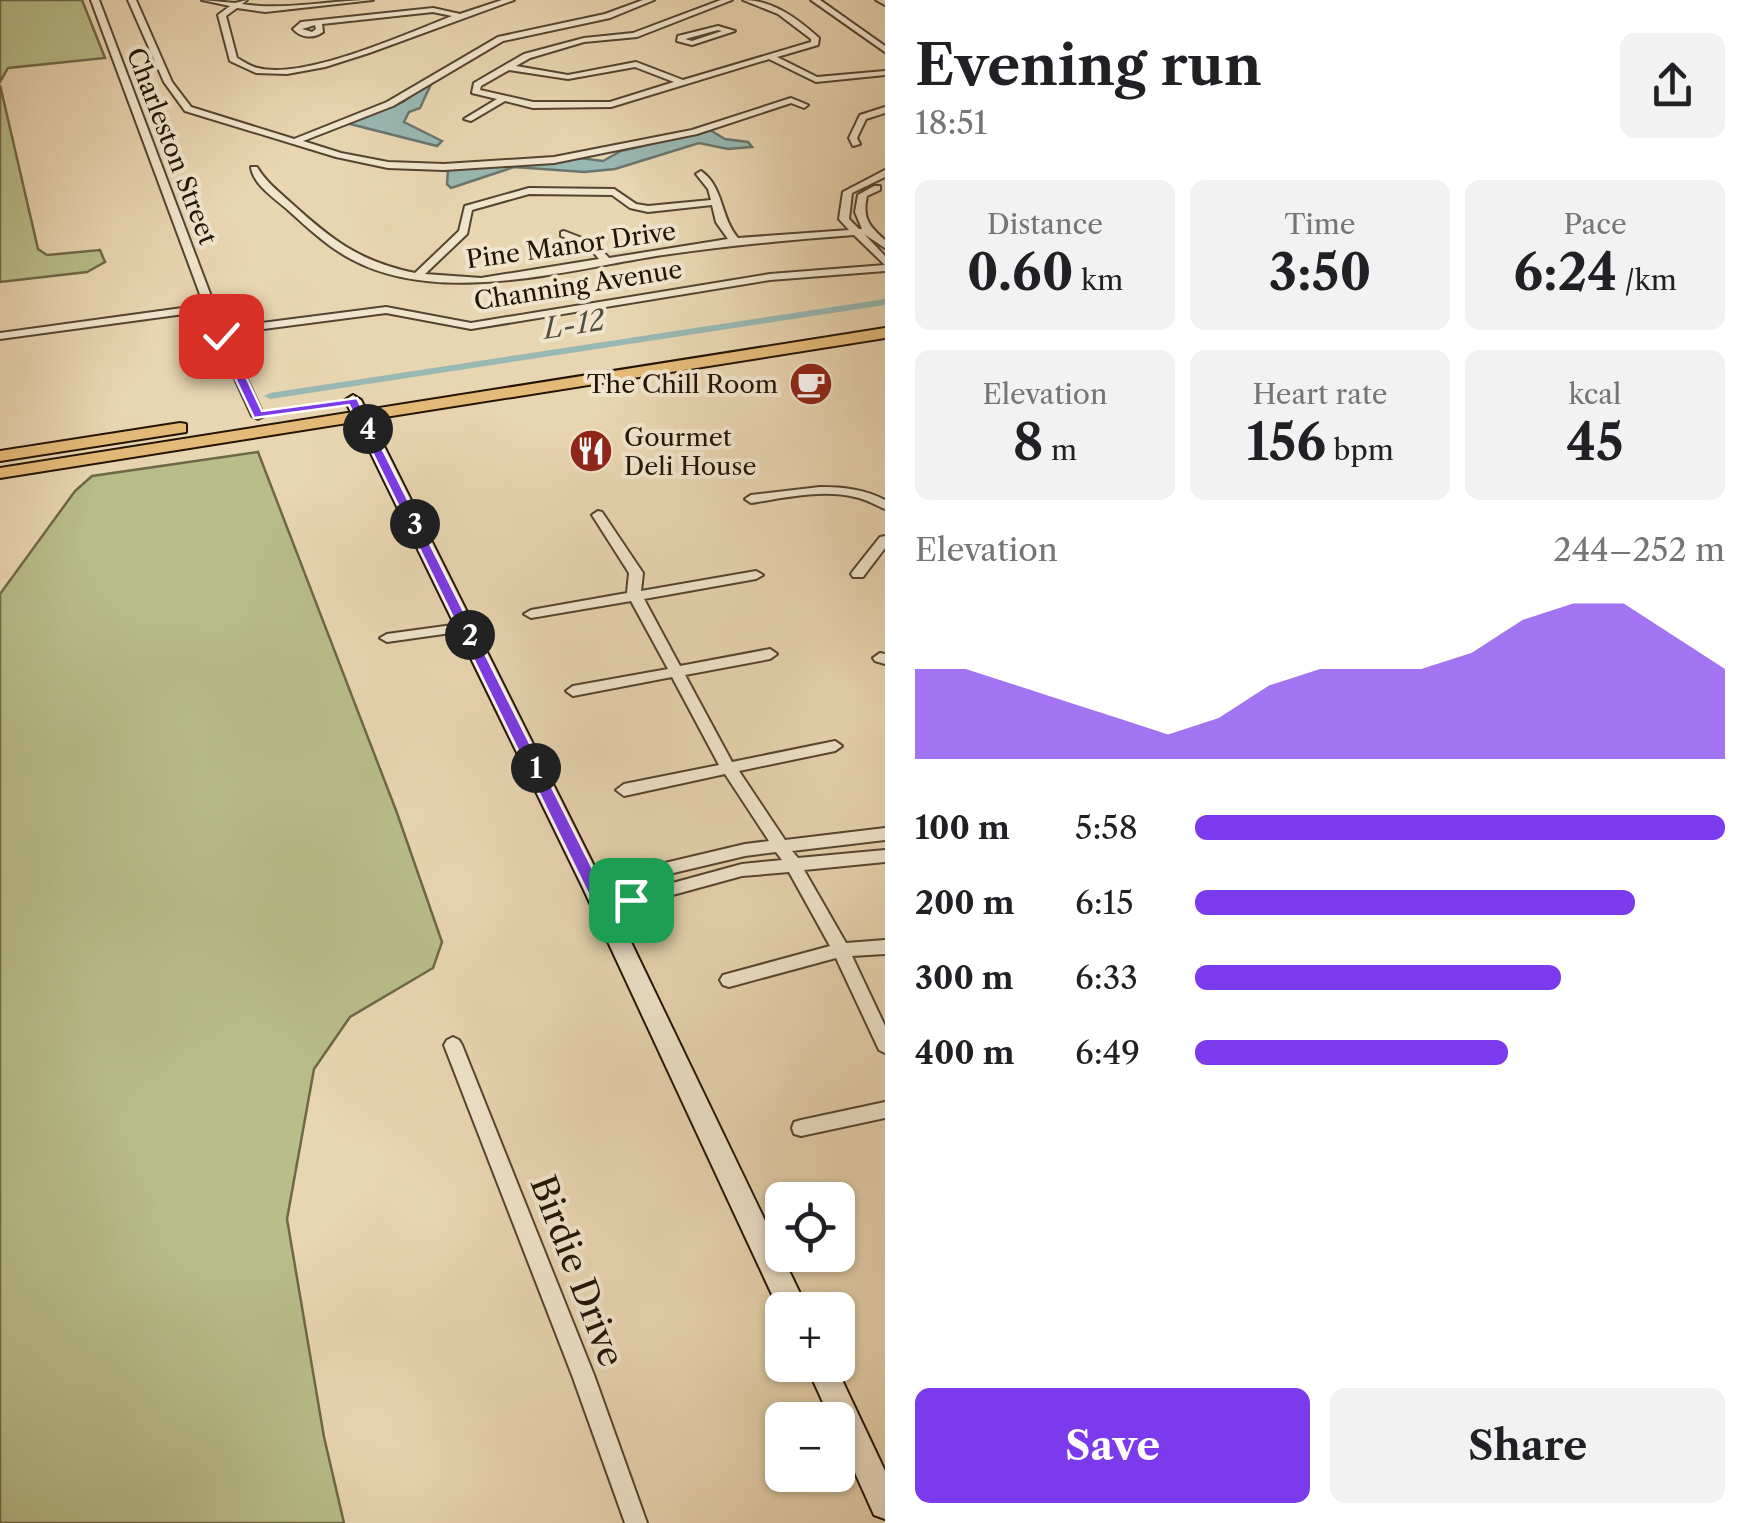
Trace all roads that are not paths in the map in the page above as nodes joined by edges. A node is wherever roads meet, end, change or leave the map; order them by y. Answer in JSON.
{"nodes":[{"id":1,"x":96,"y":0,"type":"edge"},
{"id":2,"x":132,"y":0,"type":"edge"},
{"id":3,"x":206,"y":0,"type":"edge"},
{"id":4,"x":222,"y":0,"type":"edge"},
{"id":5,"x":333,"y":0,"type":"edge"},
{"id":6,"x":370,"y":0,"type":"edge"},
{"id":7,"x":510,"y":0,"type":"edge"},
{"id":8,"x":650,"y":0,"type":"edge"},
{"id":9,"x":728,"y":0,"type":"edge"},
{"id":10,"x":748,"y":0,"type":"edge"},
{"id":11,"x":815,"y":0,"type":"edge"},
{"id":12,"x":828,"y":0,"type":"edge"},
{"id":13,"x":239,"y":4,"type":"edge"},
{"id":14,"x":460,"y":16,"type":"junction"},
{"id":15,"x":671,"y":21,"type":"junction"},
{"id":16,"x":318,"y":23,"type":"dead end"},
{"id":17,"x":700,"y":33,"type":"junction"},
{"id":18,"x":885,"y":40,"type":"edge"},
{"id":19,"x":885,"y":50,"type":"edge"},
{"id":20,"x":771,"y":57,"type":"junction"},
{"id":21,"x":508,"y":67,"type":"junction"},
{"id":22,"x":290,"y":73,"type":"junction"},
{"id":23,"x":885,"y":73,"type":"edge"},
{"id":24,"x":682,"y":83,"type":"junction"},
{"id":25,"x":298,"y":86,"type":"dead end"},
{"id":26,"x":779,"y":95,"type":"dead end"},
{"id":27,"x":502,"y":100,"type":"junction"},
{"id":28,"x":791,"y":100,"type":"junction"},
{"id":29,"x":804,"y":105,"type":"dead end"},
{"id":30,"x":885,"y":110,"type":"edge"},
{"id":31,"x":468,"y":119,"type":"dead end"},
{"id":32,"x":296,"y":141,"type":"junction"},
{"id":33,"x":856,"y":144,"type":"dead end"},
{"id":34,"x":254,"y":169,"type":"dead end"},
{"id":35,"x":885,"y":173,"type":"edge"},
{"id":36,"x":701,"y":174,"type":"dead end"},
{"id":37,"x":885,"y":184,"type":"edge"},
{"id":38,"x":715,"y":202,"type":"junction"},
{"id":39,"x":869,"y":231,"type":"junction"},
{"id":40,"x":854,"y":232,"type":"junction"},
{"id":41,"x":564,"y":234,"type":"dead end"},
{"id":42,"x":735,"y":241,"type":"junction"},
{"id":43,"x":885,"y":245,"type":"edge"},
{"id":44,"x":607,"y":262,"type":"junction"},
{"id":45,"x":885,"y":265,"type":"edge"},
{"id":46,"x":419,"y":274,"type":"junction"},
{"id":47,"x":211,"y":306,"type":"junction"},
{"id":48,"x":885,"y":317,"type":"edge"},
{"id":49,"x":220,"y":332,"type":"junction"},
{"id":50,"x":885,"y":332,"type":"edge"},
{"id":51,"x":0,"y":336,"type":"edge"},
{"id":52,"x":613,"y":360,"type":"junction"},
{"id":53,"x":577,"y":380,"type":"junction"},
{"id":54,"x":357,"y":408,"type":"junction"},
{"id":55,"x":258,"y":416,"type":"junction"},
{"id":56,"x":0,"y":456,"type":"edge"},
{"id":57,"x":0,"y":472,"type":"edge"},
{"id":58,"x":751,"y":499,"type":"dead end"},
{"id":59,"x":885,"y":506,"type":"edge"},
{"id":60,"x":598,"y":515,"type":"dead end"},
{"id":61,"x":885,"y":540,"type":"edge"},
{"id":62,"x":858,"y":574,"type":"dead end"},
{"id":63,"x":756,"y":575,"type":"dead end"},
{"id":64,"x":634,"y":594,"type":"junction"},
{"id":65,"x":531,"y":614,"type":"dead end"},
{"id":66,"x":467,"y":628,"type":"junction"},
{"id":67,"x":387,"y":638,"type":"dead end"},
{"id":68,"x":770,"y":654,"type":"dead end"},
{"id":69,"x":672,"y":671,"type":"junction"},
{"id":70,"x":573,"y":690,"type":"dead end"},
{"id":71,"x":835,"y":746,"type":"dead end"},
{"id":72,"x":727,"y":766,"type":"junction"},
{"id":73,"x":624,"y":790,"type":"dead end"},
{"id":74,"x":885,"y":834,"type":"edge"},
{"id":75,"x":778,"y":845,"type":"junction"},
{"id":76,"x":885,"y":856,"type":"edge"},
{"id":77,"x":792,"y":863,"type":"junction"},
{"id":78,"x":593,"y":886,"type":"junction"},
{"id":79,"x":603,"y":908,"type":"junction"},
{"id":80,"x":885,"y":947,"type":"edge"},
{"id":81,"x":841,"y":950,"type":"junction"},
{"id":82,"x":730,"y":980,"type":"dead end"},
{"id":83,"x":453,"y":1045,"type":"dead end"},
{"id":84,"x":885,"y":1045,"type":"edge"},
{"id":85,"x":885,"y":1110,"type":"edge"},
{"id":86,"x":800,"y":1128,"type":"dead end"},
{"id":87,"x":785,"y":1292,"type":"edge"},
{"id":88,"x":828,"y":1382,"type":"edge"},
{"id":89,"x":885,"y":1504,"type":"edge"},
{"id":90,"x":636,"y":1523,"type":"edge"}],
"edges":[{"from":1,"to":47,"type":"street","name":"Charleston Street"},
{"from":2,"to":32,"type":"street"},
{"from":3,"to":13,"type":"street"},
{"from":4,"to":13,"type":"street"},
{"from":5,"to":13,"type":"street"},
{"from":6,"to":13,"type":"street"},
{"from":7,"to":14,"type":"street"},
{"from":8,"to":32,"type":"street"},
{"from":9,"to":15,"type":"street"},
{"from":10,"to":20,"type":"street"},
{"from":11,"to":19,"type":"street"},
{"from":12,"to":18,"type":"street"},
{"from":13,"to":22,"type":"street"},
{"from":14,"to":16,"type":"street"},
{"from":14,"to":22,"type":"street"},
{"from":15,"to":17,"type":"street"},
{"from":15,"to":21,"type":"street"},
{"from":17,"to":17,"type":"street"},
{"from":20,"to":23,"type":"street"},
{"from":20,"to":24,"type":"street"},
{"from":21,"to":24,"type":"street"},
{"from":21,"to":27,"type":"street"},
{"from":22,"to":25,"type":"street"},
{"from":24,"to":27,"type":"street"},
{"from":26,"to":28,"type":"street"},
{"from":27,"to":31,"type":"street"},
{"from":28,"to":29,"type":"street"},
{"from":28,"to":32,"type":"street"},
{"from":30,"to":33,"type":"street"},
{"from":34,"to":46,"type":"street","name":"Pine Manor Drive"},
{"from":35,"to":40,"type":"street"},
{"from":36,"to":38,"type":"street"},
{"from":37,"to":39,"type":"street"},
{"from":38,"to":42,"type":"street"},
{"from":38,"to":46,"type":"street"},
{"from":39,"to":40,"type":"street","name":"Pine Manor Drive"},
{"from":39,"to":43,"type":"street"},
{"from":40,"to":42,"type":"street","name":"Pine Manor Drive"},
{"from":40,"to":45,"type":"street"},
{"from":41,"to":44,"type":"street"},
{"from":42,"to":44,"type":"street","name":"Pine Manor Drive"},
{"from":44,"to":46,"type":"street","name":"Pine Manor Drive"},
{"from":45,"to":49,"type":"street","name":"Channing Avenue"},
{"from":47,"to":49,"type":"street","name":"Charleston Street"},
{"from":47,"to":51,"type":"street"},
{"from":48,"to":52,"type":"main road"},
{"from":49,"to":55,"type":"street","name":"Charleston Street"},
{"from":50,"to":53,"type":"main road"},
{"from":52,"to":53,"type":"main road"},
{"from":52,"to":54,"type":"main road"},
{"from":53,"to":54,"type":"main road"},
{"from":54,"to":55,"type":"main road"},
{"from":54,"to":57,"type":"main road"},
{"from":54,"to":66,"type":"street"},
{"from":55,"to":56,"type":"main road"},
{"from":58,"to":59,"type":"street"},
{"from":60,"to":64,"type":"street"},
{"from":61,"to":62,"type":"street"},
{"from":63,"to":64,"type":"street"},
{"from":64,"to":65,"type":"street"},
{"from":64,"to":69,"type":"street"},
{"from":66,"to":67,"type":"street"},
{"from":66,"to":78,"type":"street"},
{"from":68,"to":69,"type":"street"},
{"from":69,"to":70,"type":"street"},
{"from":69,"to":72,"type":"street"},
{"from":71,"to":72,"type":"street"},
{"from":72,"to":73,"type":"street"},
{"from":72,"to":75,"type":"street"},
{"from":74,"to":75,"type":"street"},
{"from":75,"to":77,"type":"street"},
{"from":75,"to":78,"type":"street"},
{"from":76,"to":77,"type":"street"},
{"from":77,"to":79,"type":"street"},
{"from":77,"to":81,"type":"street"},
{"from":78,"to":79,"type":"street"},
{"from":79,"to":87,"type":"street"},
{"from":80,"to":81,"type":"street"},
{"from":81,"to":82,"type":"street"},
{"from":81,"to":84,"type":"street"},
{"from":83,"to":90,"type":"street","name":"Birdie Drive"},
{"from":85,"to":86,"type":"street"},
{"from":88,"to":89,"type":"street"}]}
